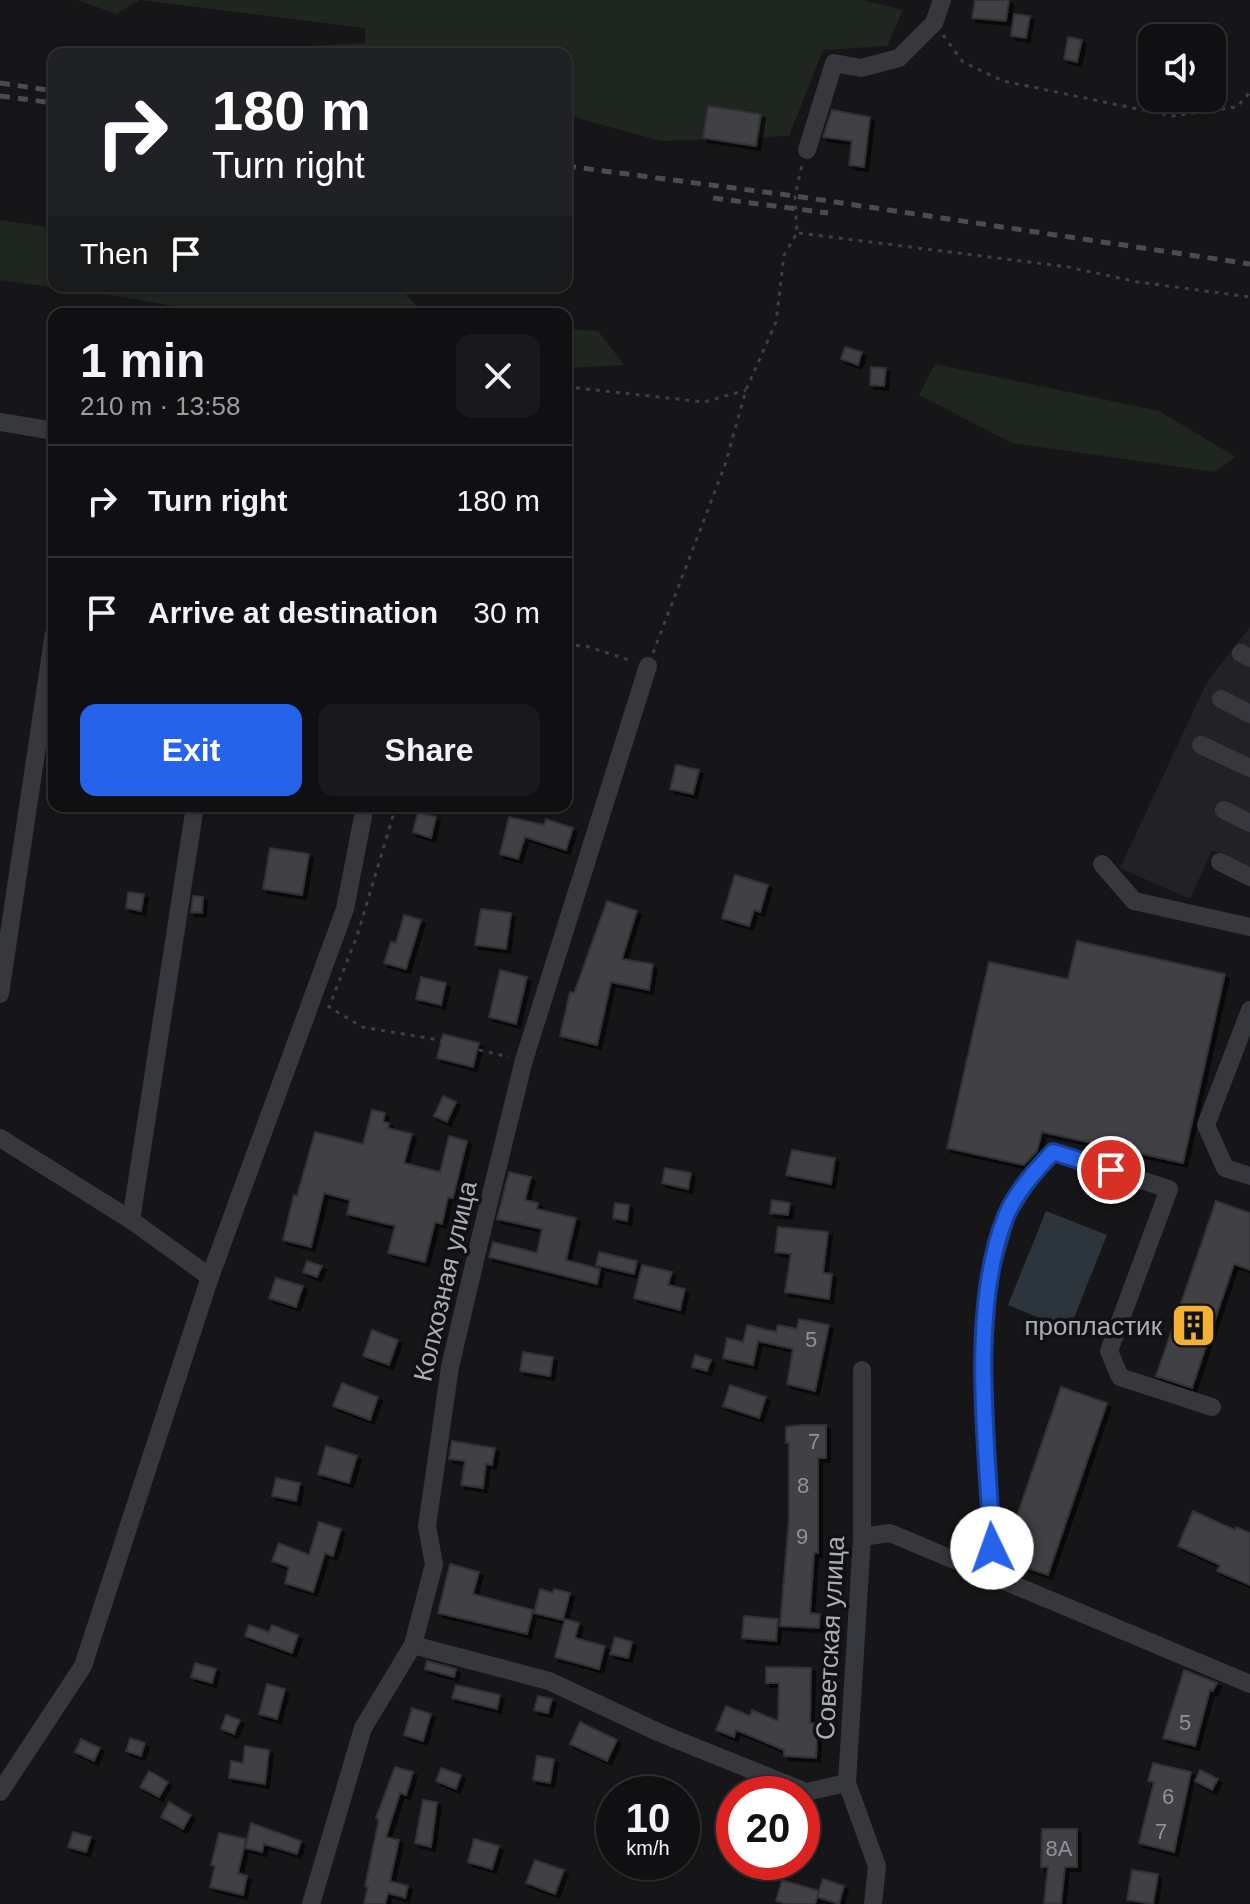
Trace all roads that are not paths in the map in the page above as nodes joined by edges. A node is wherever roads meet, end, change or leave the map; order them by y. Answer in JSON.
{"nodes":[{"id":1,"x":942,"y":0,"type":"edge"},
{"id":2,"x":807,"y":150,"type":"road end"},
{"id":3,"x":0,"y":422,"type":"edge"},
{"id":4,"x":48,"y":430,"type":"edge"},
{"id":5,"x":648,"y":666,"type":"road end"},
{"id":6,"x":48,"y":673,"type":"edge"},
{"id":7,"x":1221,"y":699,"type":"dead end"},
{"id":8,"x":1250,"y":714,"type":"edge"},
{"id":9,"x":1201,"y":745,"type":"dead end"},
{"id":10,"x":1250,"y":768,"type":"edge"},
{"id":11,"x":1224,"y":810,"type":"dead end"},
{"id":12,"x":194,"y":812,"type":"edge"},
{"id":13,"x":364,"y":812,"type":"edge"},
{"id":14,"x":1250,"y":823,"type":"edge"},
{"id":15,"x":1220,"y":862,"type":"dead end"},
{"id":16,"x":1102,"y":864,"type":"dead end"},
{"id":17,"x":1250,"y":877,"type":"edge"},
{"id":18,"x":1250,"y":927,"type":"edge"},
{"id":19,"x":0,"y":994,"type":"edge"},
{"id":20,"x":1250,"y":1010,"type":"edge"},
{"id":21,"x":0,"y":1138,"type":"edge"},
{"id":22,"x":1250,"y":1176,"type":"edge"},
{"id":23,"x":131,"y":1220,"type":"junction"},
{"id":24,"x":210,"y":1277,"type":"junction"},
{"id":25,"x":862,"y":1370,"type":"dead end"},
{"id":26,"x":1212,"y":1407,"type":"dead end"},
{"id":27,"x":862,"y":1537,"type":"junction"},
{"id":28,"x":993,"y":1577,"type":"junction"},
{"id":29,"x":413,"y":1645,"type":"junction"},
{"id":30,"x":1250,"y":1684,"type":"edge"},
{"id":31,"x":847,"y":1783,"type":"junction"},
{"id":32,"x":0,"y":1792,"type":"edge"},
{"id":33,"x":311,"y":1904,"type":"edge"},
{"id":34,"x":873,"y":1904,"type":"edge"}],
"edges":[{"from":1,"to":2,"type":"street"},
{"from":3,"to":4,"type":"street"},
{"from":5,"to":29,"type":"street","name":"Колхозная улица"},
{"from":6,"to":19,"type":"street"},
{"from":7,"to":8,"type":"street"},
{"from":9,"to":10,"type":"street"},
{"from":11,"to":14,"type":"street"},
{"from":12,"to":23,"type":"street"},
{"from":13,"to":24,"type":"street"},
{"from":15,"to":17,"type":"street"},
{"from":16,"to":18,"type":"street"},
{"from":20,"to":22,"type":"street"},
{"from":21,"to":23,"type":"street"},
{"from":23,"to":24,"type":"street"},
{"from":24,"to":32,"type":"street"},
{"from":25,"to":27,"type":"street","name":"Советская улица"},
{"from":26,"to":28,"type":"street"},
{"from":27,"to":28,"type":"street"},
{"from":27,"to":31,"type":"street","name":"Советская улица"},
{"from":28,"to":30,"type":"street"},
{"from":29,"to":31,"type":"street"},
{"from":29,"to":33,"type":"street","name":"Колхозная улица"},
{"from":31,"to":34,"type":"street","name":"Советская улица"}]}
